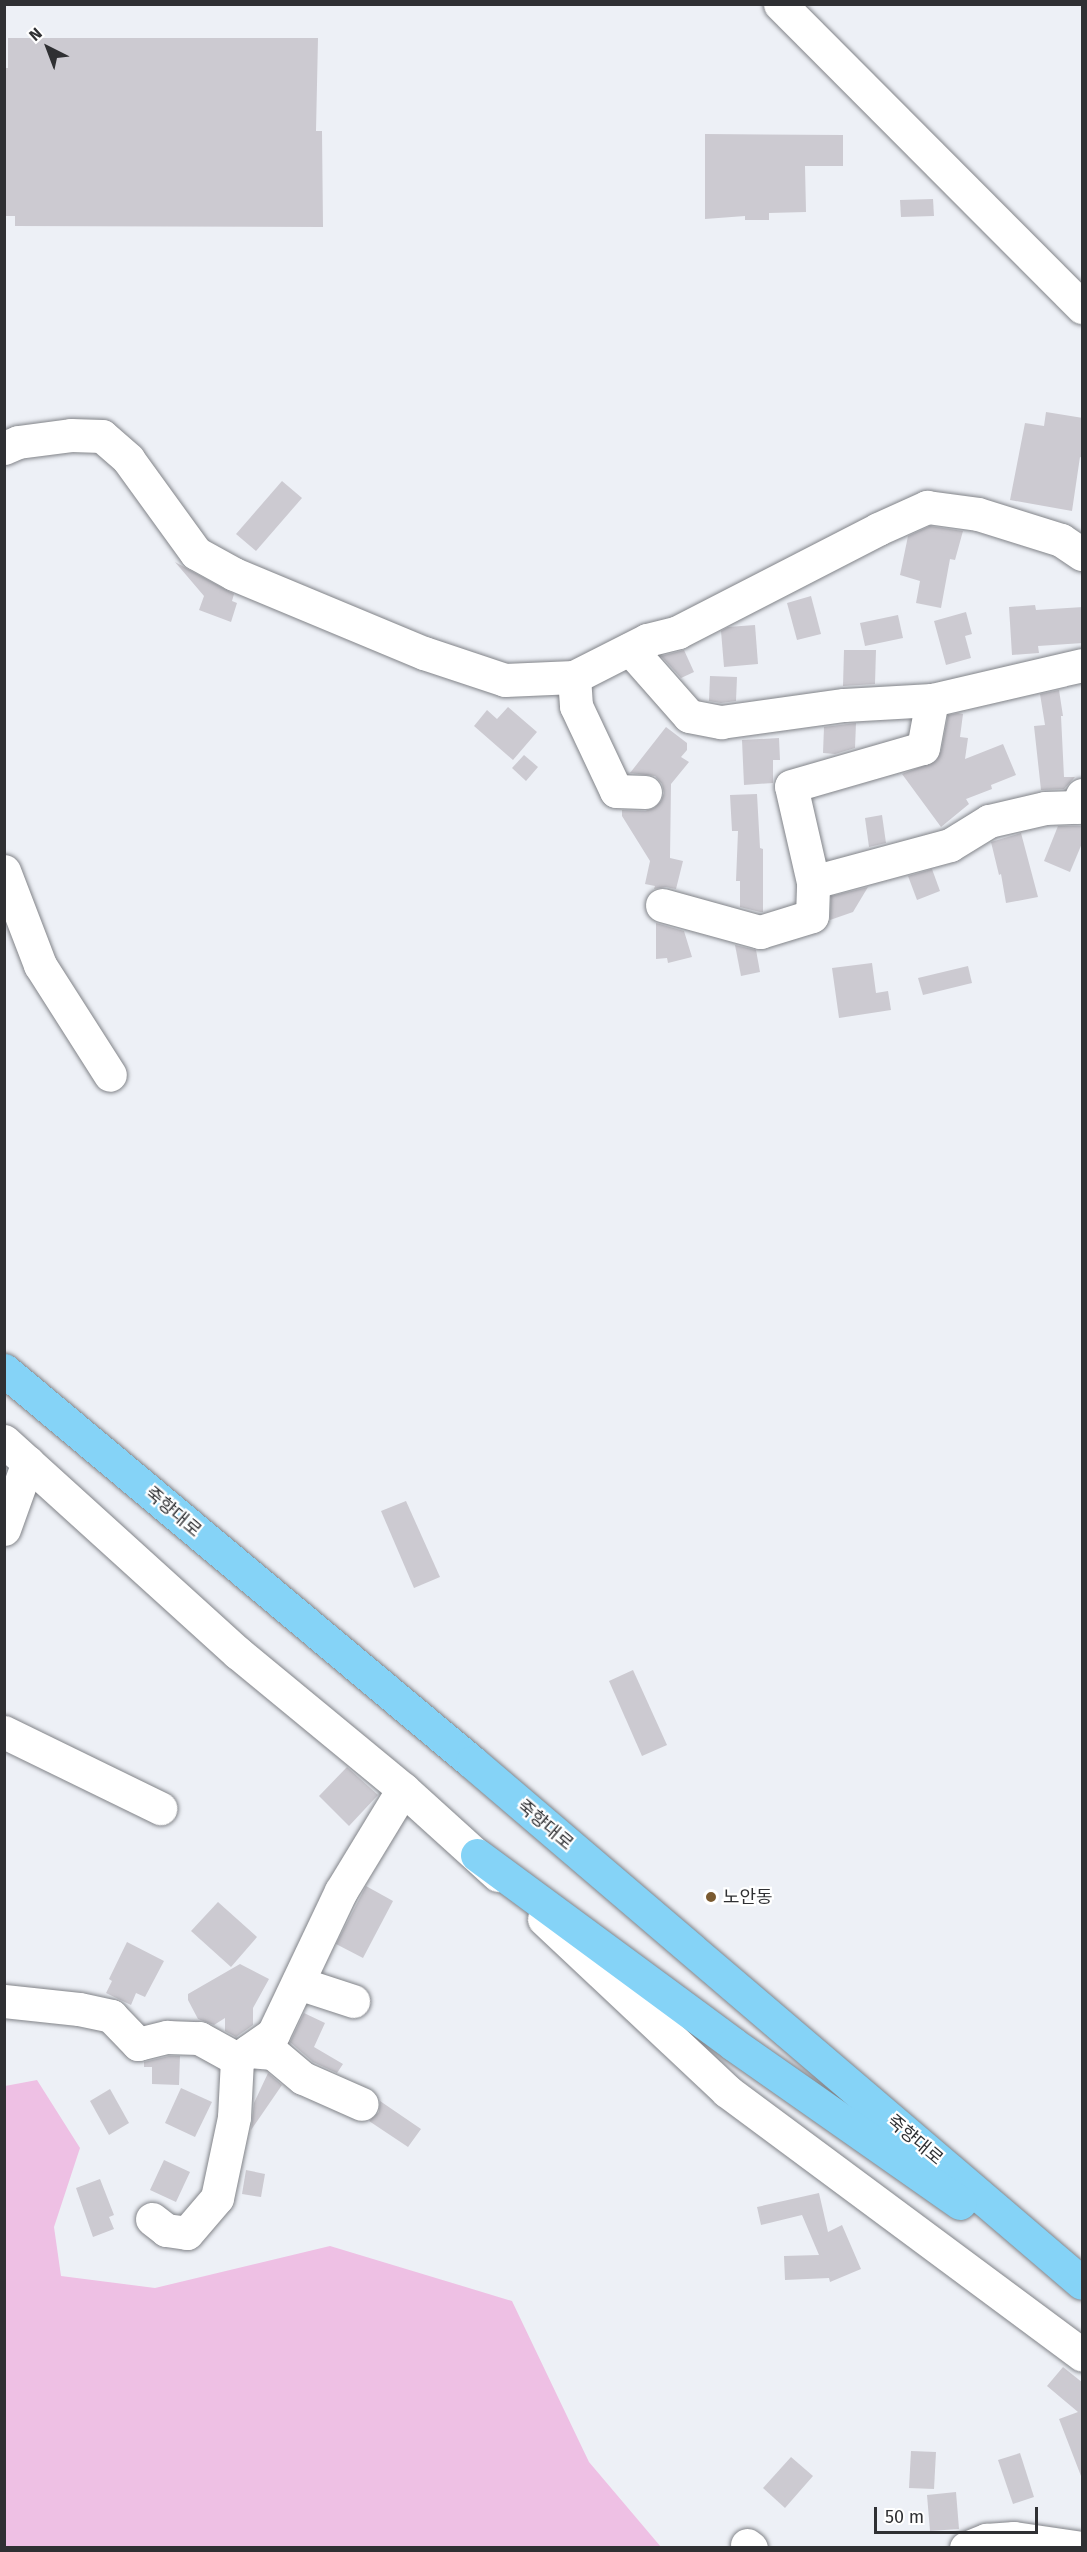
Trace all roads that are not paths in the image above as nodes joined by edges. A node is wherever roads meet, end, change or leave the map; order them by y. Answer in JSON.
{"nodes":[{"id":1,"x":780,"y":4,"type":"edge"},
{"id":2,"x":1083,"y":307,"type":"edge"},
{"id":3,"x":4,"y":448,"type":"edge"},
{"id":4,"x":1083,"y":554,"type":"edge"},
{"id":5,"x":630,"y":649,"type":"junction"},
{"id":6,"x":1083,"y":665,"type":"edge"},
{"id":7,"x":574,"y":677,"type":"junction"},
{"id":8,"x":932,"y":700,"type":"junction"},
{"id":9,"x":645,"y":792,"type":"dead end"},
{"id":10,"x":1083,"y":795,"type":"edge"},
{"id":11,"x":4,"y":871,"type":"edge"},
{"id":12,"x":813,"y":882,"type":"junction"},
{"id":13,"x":662,"y":905,"type":"dead end"},
{"id":14,"x":110,"y":1076,"type":"dead end"},
{"id":15,"x":4,"y":1370,"type":"edge"},
{"id":16,"x":16,"y":1451,"type":"edge"},
{"id":17,"x":4,"y":1529,"type":"edge"},
{"id":18,"x":4,"y":1732,"type":"edge"},
{"id":19,"x":403,"y":1789,"type":"junction"},
{"id":20,"x":160,"y":1808,"type":"dead end"},
{"id":21,"x":477,"y":1855,"type":"junction"},
{"id":22,"x":298,"y":1983,"type":"junction"},
{"id":23,"x":4,"y":2001,"type":"edge"},
{"id":24,"x":352,"y":2001,"type":"dead end"},
{"id":25,"x":243,"y":2055,"type":"junction"},
{"id":26,"x":362,"y":2104,"type":"dead end"},
{"id":27,"x":152,"y":2219,"type":"dead end"},
{"id":28,"x":1083,"y":2283,"type":"edge"},
{"id":29,"x":1083,"y":2290,"type":"edge"},
{"id":30,"x":1083,"y":2355,"type":"edge"},
{"id":31,"x":966,"y":2547,"type":"edge"},
{"id":32,"x":1082,"y":2547,"type":"edge"}],
"edges":[{"from":1,"to":2,"type":"street"},
{"from":3,"to":7,"type":"street"},
{"from":4,"to":5,"type":"street"},
{"from":5,"to":7,"type":"street"},
{"from":5,"to":8,"type":"street"},
{"from":6,"to":8,"type":"street"},
{"from":7,"to":9,"type":"street"},
{"from":8,"to":12,"type":"street"},
{"from":10,"to":12,"type":"street"},
{"from":11,"to":14,"type":"street"},
{"from":12,"to":13,"type":"street"},
{"from":15,"to":28,"type":"main road","name":"죽향대로"},
{"from":16,"to":17,"type":"street"},
{"from":16,"to":19,"type":"street"},
{"from":18,"to":20,"type":"street"},
{"from":19,"to":21,"type":"street"},
{"from":19,"to":22,"type":"street"},
{"from":21,"to":29,"type":"main road"},
{"from":21,"to":30,"type":"street"},
{"from":22,"to":24,"type":"street"},
{"from":22,"to":25,"type":"street"},
{"from":23,"to":25,"type":"street"},
{"from":25,"to":26,"type":"street"},
{"from":25,"to":27,"type":"street"},
{"from":31,"to":32,"type":"street"}]}
